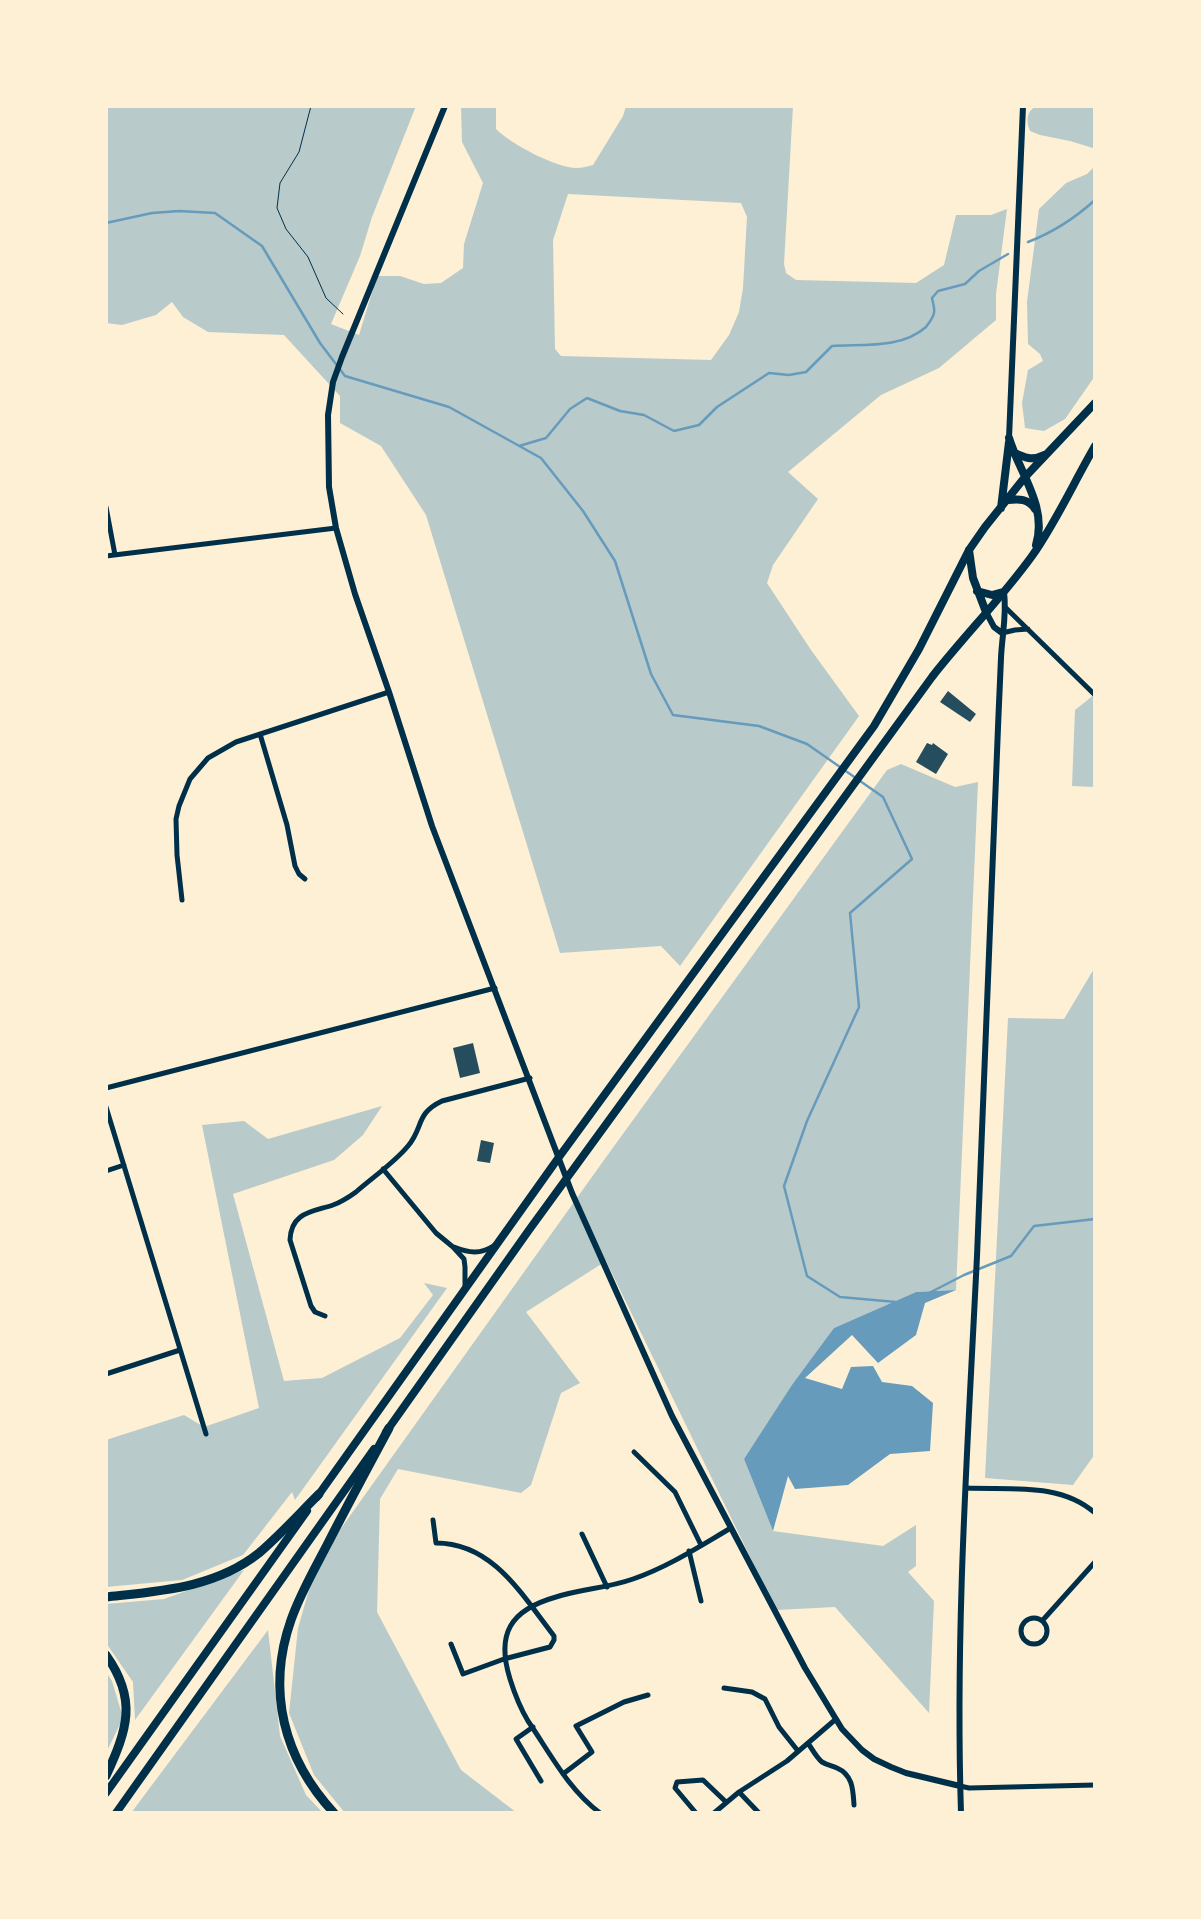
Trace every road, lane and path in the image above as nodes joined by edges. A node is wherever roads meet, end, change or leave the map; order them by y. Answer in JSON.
{"nodes":[{"id":1,"x":311,"y":106,"type":"edge"},
{"id":2,"x":445,"y":106,"type":"edge"},
{"id":3,"x":1023,"y":106,"type":"edge"},
{"id":4,"x":343,"y":314,"type":"dead end"},
{"id":5,"x":1095,"y":403,"type":"edge"},
{"id":6,"x":1009,"y":438,"type":"junction"},
{"id":7,"x":1095,"y":446,"type":"edge"},
{"id":8,"x":1014,"y":452,"type":"junction"},
{"id":9,"x":1048,"y":454,"type":"junction"},
{"id":10,"x":1025,"y":477,"type":"junction"},
{"id":11,"x":1007,"y":500,"type":"junction"},
{"id":12,"x":106,"y":507,"type":"edge"},
{"id":13,"x":1001,"y":508,"type":"junction"},
{"id":14,"x":1038,"y":515,"type":"junction"},
{"id":15,"x":336,"y":528,"type":"junction"},
{"id":16,"x":969,"y":550,"type":"junction"},
{"id":17,"x":1033,"y":554,"type":"junction"},
{"id":18,"x":115,"y":555,"type":"junction"},
{"id":19,"x":106,"y":556,"type":"edge"},
{"id":20,"x":977,"y":591,"type":"junction"},
{"id":21,"x":1004,"y":592,"type":"junction"},
{"id":22,"x":1006,"y":608,"type":"junction"},
{"id":23,"x":986,"y":612,"type":"junction"},
{"id":24,"x":1028,"y":629,"type":"junction"},
{"id":25,"x":1002,"y":633,"type":"junction"},
{"id":26,"x":389,"y":692,"type":"junction"},
{"id":27,"x":1095,"y":695,"type":"edge"},
{"id":28,"x":260,"y":734,"type":"junction"},
{"id":29,"x":305,"y":879,"type":"dead end"},
{"id":30,"x":182,"y":900,"type":"dead end"},
{"id":31,"x":495,"y":988,"type":"junction"},
{"id":32,"x":530,"y":1078,"type":"junction"},
{"id":33,"x":106,"y":1088,"type":"edge"},
{"id":34,"x":106,"y":1108,"type":"edge"},
{"id":35,"x":560,"y":1156,"type":"junction"},
{"id":36,"x":124,"y":1166,"type":"junction"},
{"id":37,"x":383,"y":1169,"type":"junction"},
{"id":38,"x":106,"y":1171,"type":"edge"},
{"id":39,"x":567,"y":1178,"type":"junction"},
{"id":40,"x":498,"y":1242,"type":"junction"},
{"id":41,"x":453,"y":1247,"type":"junction"},
{"id":42,"x":465,"y":1289,"type":"junction"},
{"id":43,"x":325,"y":1316,"type":"dead end"},
{"id":44,"x":180,"y":1350,"type":"junction"},
{"id":45,"x":106,"y":1374,"type":"edge"},
{"id":46,"x":389,"y":1428,"type":"junction"},
{"id":47,"x":206,"y":1434,"type":"dead end"},
{"id":48,"x":634,"y":1452,"type":"dead end"},
{"id":49,"x":966,"y":1488,"type":"junction"},
{"id":50,"x":319,"y":1494,"type":"junction"},
{"id":51,"x":1095,"y":1512,"type":"edge"},
{"id":52,"x":433,"y":1520,"type":"dead end"},
{"id":53,"x":731,"y":1528,"type":"junction"},
{"id":54,"x":582,"y":1534,"type":"dead end"},
{"id":55,"x":701,"y":1545,"type":"junction"},
{"id":56,"x":689,"y":1551,"type":"junction"},
{"id":57,"x":1095,"y":1562,"type":"edge"},
{"id":58,"x":607,"y":1587,"type":"junction"},
{"id":59,"x":106,"y":1597,"type":"edge"},
{"id":60,"x":700,"y":1601,"type":"dead end"},
{"id":61,"x":532,"y":1607,"type":"junction"},
{"id":62,"x":1042,"y":1621,"type":"junction"},
{"id":63,"x":451,"y":1644,"type":"dead end"},
{"id":64,"x":106,"y":1655,"type":"edge"},
{"id":65,"x":504,"y":1659,"type":"junction"},
{"id":66,"x":724,"y":1688,"type":"dead end"},
{"id":67,"x":648,"y":1695,"type":"dead end"},
{"id":68,"x":836,"y":1719,"type":"junction"},
{"id":69,"x":533,"y":1727,"type":"junction"},
{"id":70,"x":808,"y":1743,"type":"junction"},
{"id":71,"x":798,"y":1751,"type":"junction"},
{"id":72,"x":563,"y":1774,"type":"junction"},
{"id":73,"x":106,"y":1776,"type":"edge"},
{"id":74,"x":541,"y":1781,"type":"dead end"},
{"id":75,"x":1095,"y":1784,"type":"edge"},
{"id":76,"x":960,"y":1786,"type":"junction"},
{"id":77,"x":739,"y":1792,"type":"junction"},
{"id":78,"x":106,"y":1793,"type":"edge"},
{"id":79,"x":726,"y":1802,"type":"junction"},
{"id":80,"x":854,"y":1805,"type":"dead end"},
{"id":81,"x":116,"y":1813,"type":"edge"},
{"id":82,"x":334,"y":1813,"type":"edge"},
{"id":83,"x":600,"y":1813,"type":"edge"},
{"id":84,"x":696,"y":1813,"type":"edge"},
{"id":85,"x":714,"y":1813,"type":"edge"},
{"id":86,"x":759,"y":1813,"type":"edge"},
{"id":87,"x":960,"y":1813,"type":"edge"}],
"edges":[{"from":1,"to":4,"type":"path"},
{"from":2,"to":15,"type":"street"},
{"from":3,"to":6,"type":"street"},
{"from":5,"to":9,"type":"highway"},
{"from":6,"to":8,"type":"highway"},
{"from":6,"to":13,"type":"highway"},
{"from":7,"to":17,"type":"highway"},
{"from":8,"to":9,"type":"highway"},
{"from":8,"to":10,"type":"highway"},
{"from":9,"to":10,"type":"highway"},
{"from":10,"to":11,"type":"highway"},
{"from":10,"to":14,"type":"highway"},
{"from":11,"to":13,"type":"highway"},
{"from":11,"to":14,"type":"highway"},
{"from":12,"to":18,"type":"street"},
{"from":13,"to":16,"type":"highway"},
{"from":14,"to":17,"type":"highway"},
{"from":15,"to":18,"type":"street"},
{"from":15,"to":26,"type":"street"},
{"from":16,"to":20,"type":"highway"},
{"from":16,"to":35,"type":"highway"},
{"from":17,"to":21,"type":"highway"},
{"from":18,"to":19,"type":"street"},
{"from":20,"to":21,"type":"highway"},
{"from":20,"to":23,"type":"highway"},
{"from":21,"to":22,"type":"street"},
{"from":21,"to":23,"type":"highway"},
{"from":22,"to":24,"type":"street"},
{"from":22,"to":25,"type":"street"},
{"from":23,"to":25,"type":"street"},
{"from":23,"to":39,"type":"highway"},
{"from":24,"to":25,"type":"street"},
{"from":24,"to":27,"type":"street"},
{"from":25,"to":49,"type":"street"},
{"from":26,"to":28,"type":"street"},
{"from":26,"to":31,"type":"street"},
{"from":28,"to":29,"type":"street"},
{"from":28,"to":30,"type":"street"},
{"from":31,"to":32,"type":"street"},
{"from":31,"to":33,"type":"street"},
{"from":32,"to":35,"type":"street"},
{"from":32,"to":37,"type":"street"},
{"from":34,"to":36,"type":"street"},
{"from":35,"to":39,"type":"street"},
{"from":35,"to":40,"type":"highway"},
{"from":36,"to":38,"type":"street"},
{"from":36,"to":44,"type":"street"},
{"from":37,"to":41,"type":"street"},
{"from":37,"to":43,"type":"street"},
{"from":39,"to":46,"type":"highway"},
{"from":39,"to":53,"type":"street"},
{"from":40,"to":41,"type":"street"},
{"from":40,"to":42,"type":"highway"},
{"from":41,"to":42,"type":"street"},
{"from":42,"to":50,"type":"highway"},
{"from":44,"to":45,"type":"street"},
{"from":44,"to":47,"type":"street"},
{"from":46,"to":81,"type":"highway"},
{"from":46,"to":82,"type":"highway"},
{"from":48,"to":55,"type":"street"},
{"from":49,"to":51,"type":"street"},
{"from":49,"to":76,"type":"street"},
{"from":50,"to":59,"type":"highway"},
{"from":50,"to":78,"type":"highway"},
{"from":52,"to":61,"type":"street"},
{"from":53,"to":55,"type":"street"},
{"from":53,"to":68,"type":"street"},
{"from":54,"to":58,"type":"street"},
{"from":55,"to":56,"type":"street"},
{"from":56,"to":58,"type":"street"},
{"from":56,"to":60,"type":"street"},
{"from":57,"to":62,"type":"street"},
{"from":58,"to":61,"type":"street"},
{"from":61,"to":65,"type":"street"},
{"from":61,"to":65,"type":"street"},
{"from":62,"to":62,"type":"street"},
{"from":63,"to":65,"type":"street"},
{"from":64,"to":73,"type":"highway"},
{"from":65,"to":69,"type":"street"},
{"from":66,"to":71,"type":"street"},
{"from":67,"to":72,"type":"street"},
{"from":68,"to":70,"type":"street"},
{"from":68,"to":76,"type":"street"},
{"from":69,"to":72,"type":"street"},
{"from":69,"to":74,"type":"street"},
{"from":70,"to":71,"type":"street"},
{"from":70,"to":80,"type":"street"},
{"from":71,"to":77,"type":"street"},
{"from":72,"to":83,"type":"street"},
{"from":75,"to":76,"type":"street"},
{"from":76,"to":87,"type":"street"},
{"from":77,"to":79,"type":"street"},
{"from":77,"to":86,"type":"street"},
{"from":79,"to":84,"type":"street"},
{"from":79,"to":85,"type":"street"}]}
